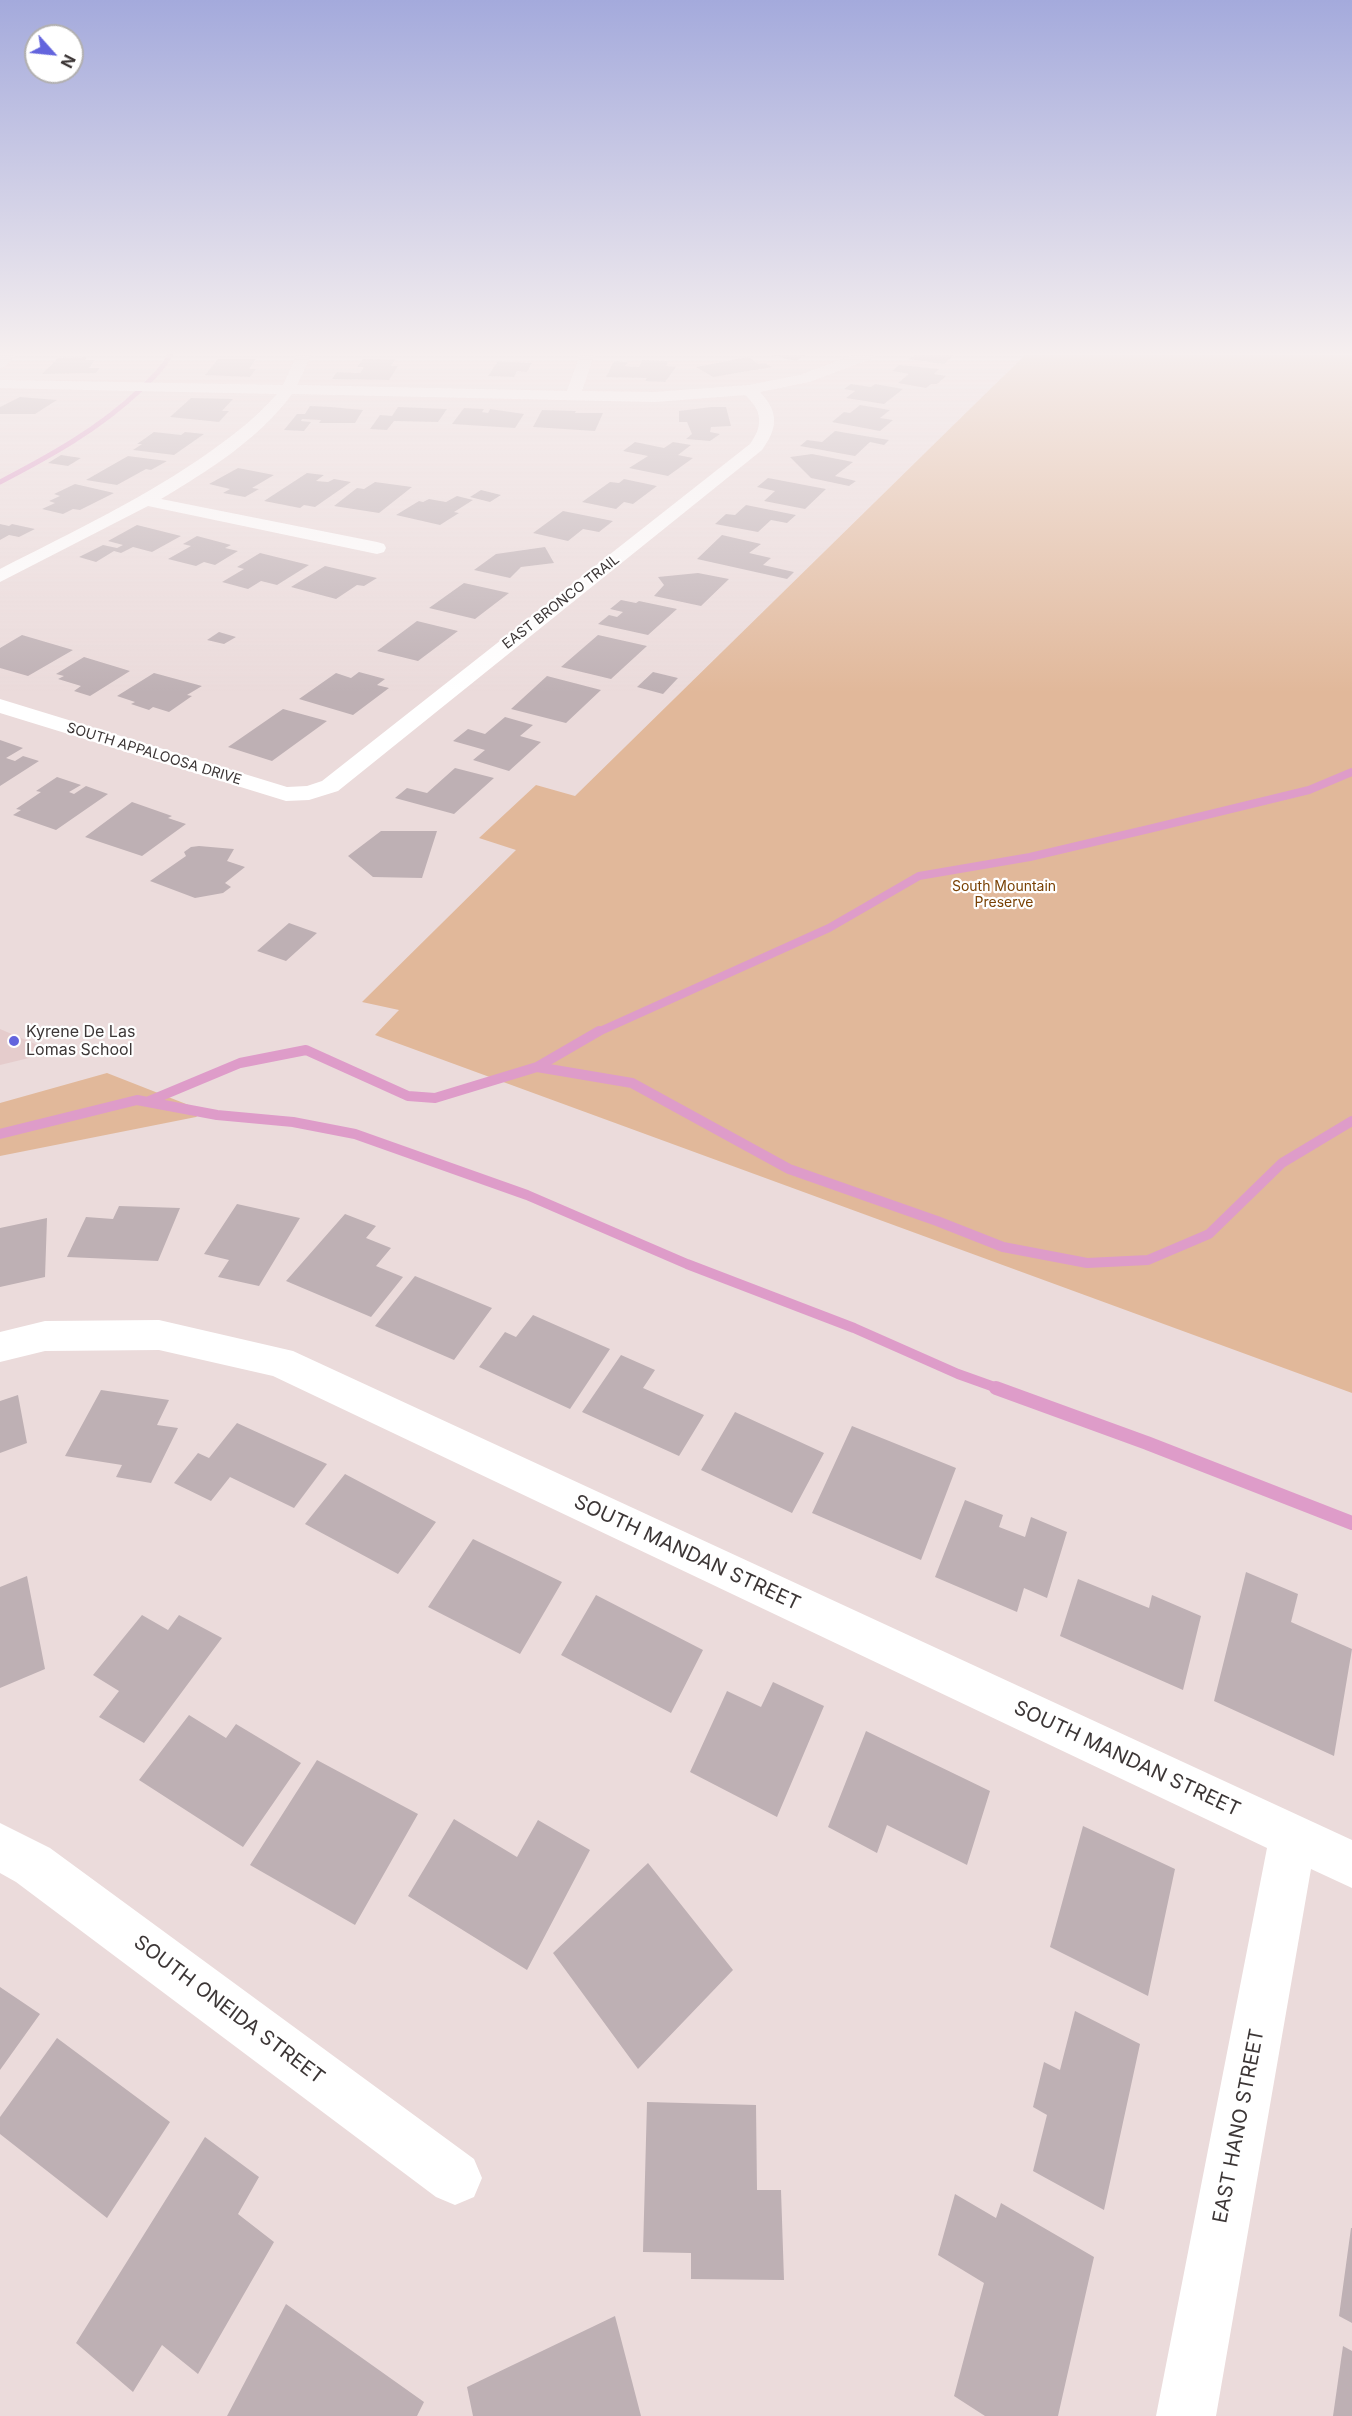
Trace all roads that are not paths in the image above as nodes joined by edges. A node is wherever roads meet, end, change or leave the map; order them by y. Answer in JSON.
{"nodes":[{"id":1,"x":200,"y":468,"type":"edge"},
{"id":2,"x":730,"y":468,"type":"edge"},
{"id":3,"x":147,"y":501,"type":"junction"},
{"id":4,"x":377,"y":548,"type":"dead end"},
{"id":5,"x":0,"y":576,"type":"edge"},
{"id":6,"x":0,"y":706,"type":"edge"},
{"id":7,"x":309,"y":793,"type":"joint"},
{"id":8,"x":0,"y":1347,"type":"edge"},
{"id":9,"x":1293,"y":1837,"type":"junction"},
{"id":10,"x":0,"y":1847,"type":"edge"},
{"id":11,"x":1352,"y":1864,"type":"edge"},
{"id":12,"x":455,"y":2178,"type":"dead end"},
{"id":13,"x":1186,"y":2416,"type":"edge"}],
"edges":[{"from":1,"to":3,"type":"street"},
{"from":2,"to":7,"type":"street","name":"EAST BRONCO TRAIL"},
{"from":3,"to":4,"type":"street"},
{"from":3,"to":5,"type":"street"},
{"from":6,"to":7,"type":"street","name":"SOUTH APPALOOSA DRIVE"},
{"from":8,"to":9,"type":"street","name":"SOUTH MANDAN STREET"},
{"from":9,"to":11,"type":"street","name":"SOUTH MANDAN STREET"},
{"from":9,"to":13,"type":"street","name":"EAST HANO STREET"},
{"from":10,"to":12,"type":"street","name":"SOUTH ONEIDA STREET"}]}
